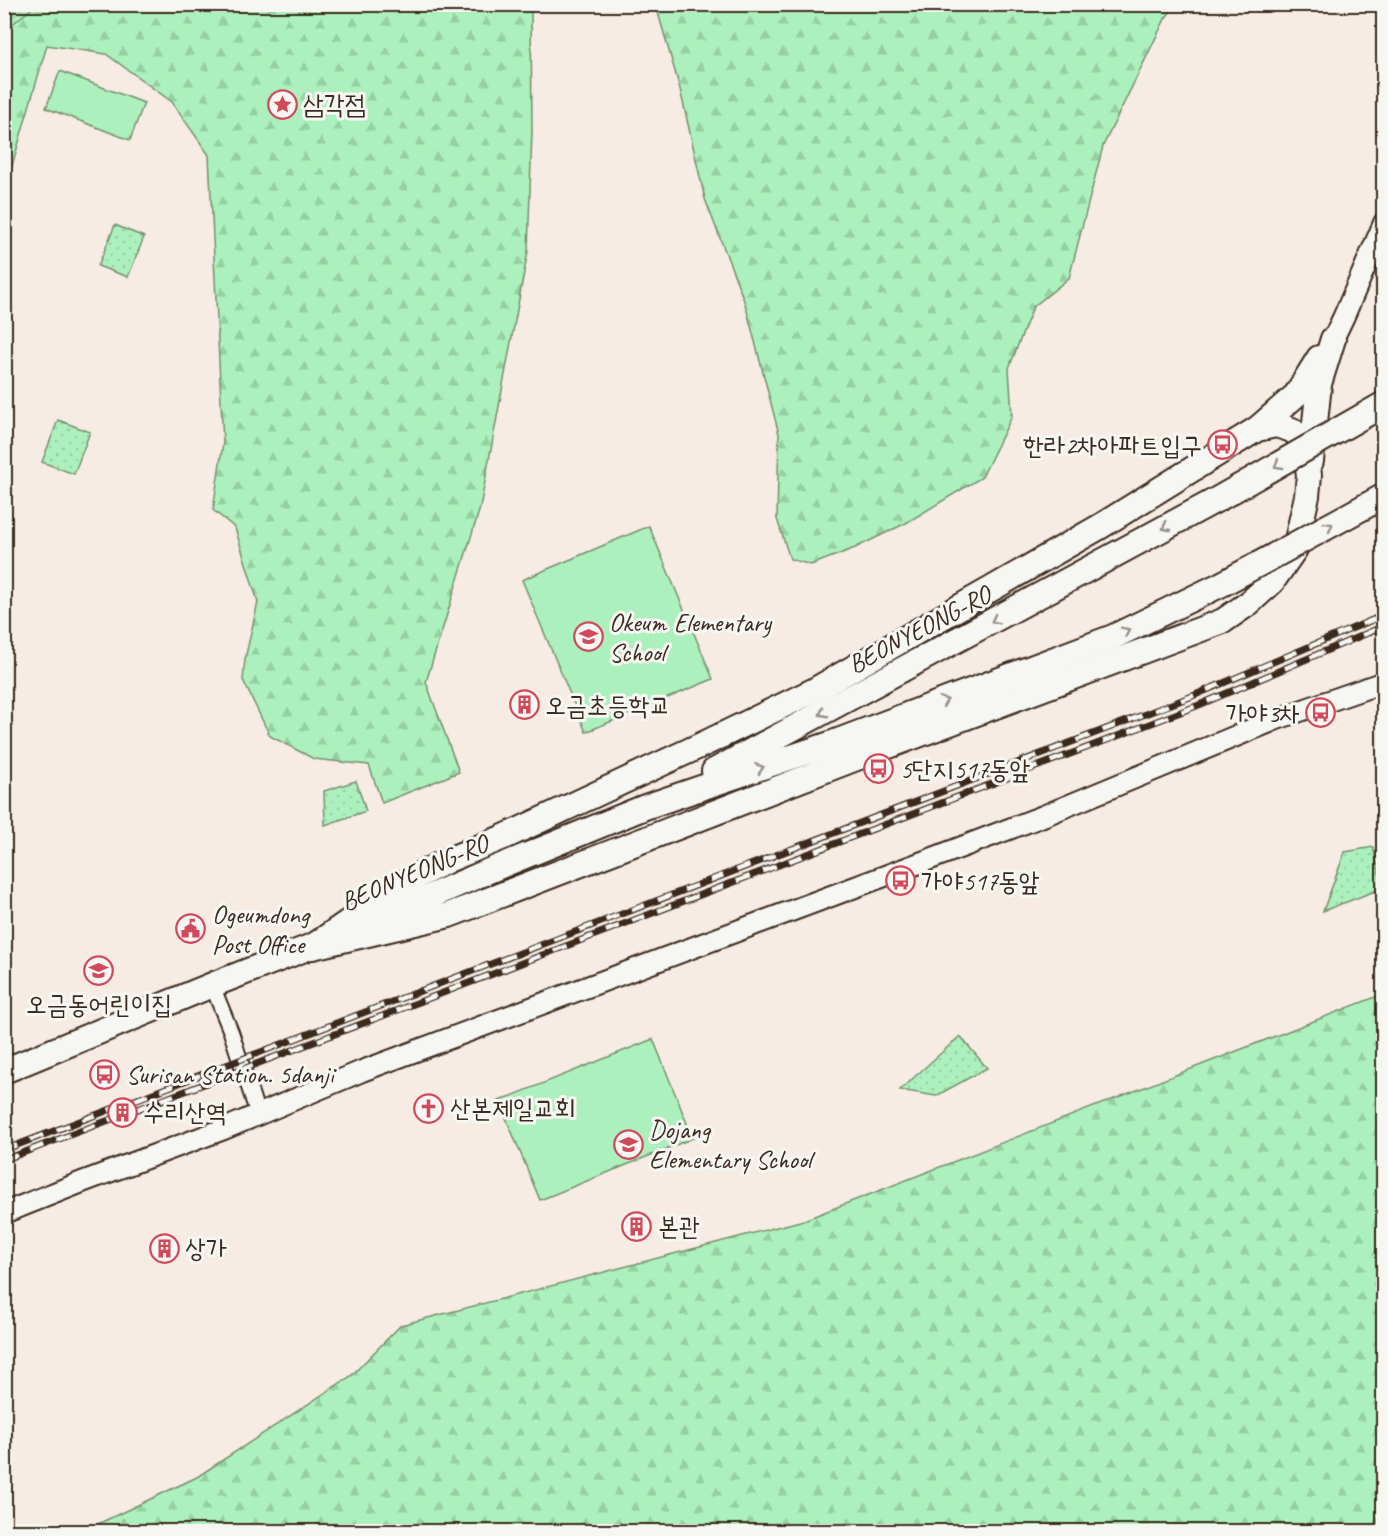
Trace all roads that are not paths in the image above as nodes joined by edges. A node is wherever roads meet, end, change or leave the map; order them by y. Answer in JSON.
{"nodes":[{"id":1,"x":1383,"y":223,"type":"edge"},
{"id":2,"x":1333,"y":339,"type":"junction"},
{"id":3,"x":1383,"y":404,"type":"edge"},
{"id":4,"x":1257,"y":429,"type":"junction"},
{"id":5,"x":1310,"y":475,"type":"junction"},
{"id":6,"x":1383,"y":496,"type":"edge"},
{"id":7,"x":1383,"y":682,"type":"edge"},
{"id":8,"x":645,"y":807,"type":"junction"},
{"id":9,"x":312,"y":947,"type":"junction"},
{"id":10,"x":212,"y":985,"type":"junction"},
{"id":11,"x":4,"y":1071,"type":"edge"},
{"id":12,"x":258,"y":1115,"type":"junction"},
{"id":13,"x":4,"y":1213,"type":"edge"}],
"edges":[{"from":1,"to":2,"type":"street"},
{"from":2,"to":4,"type":"street"},
{"from":2,"to":5,"type":"street"},
{"from":3,"to":8,"type":"street","name":"BEONYEONG-RO","one_way":true,"bridge":true},
{"from":4,"to":5,"type":"street"},
{"from":4,"to":9,"type":"street"},
{"from":5,"to":9,"type":"street"},
{"from":8,"to":6,"type":"street","name":"BEONYEONG-RO","one_way":true,"bridge":true},
{"from":7,"to":12,"type":"street"},
{"from":8,"to":9,"type":"street","name":"BEONYEONG-RO"},
{"from":9,"to":10,"type":"street","name":"BEONYEONG-RO"},
{"from":10,"to":11,"type":"street","name":"BEONYEONG-RO"},
{"from":10,"to":12,"type":"street"},
{"from":12,"to":13,"type":"street"}]}
